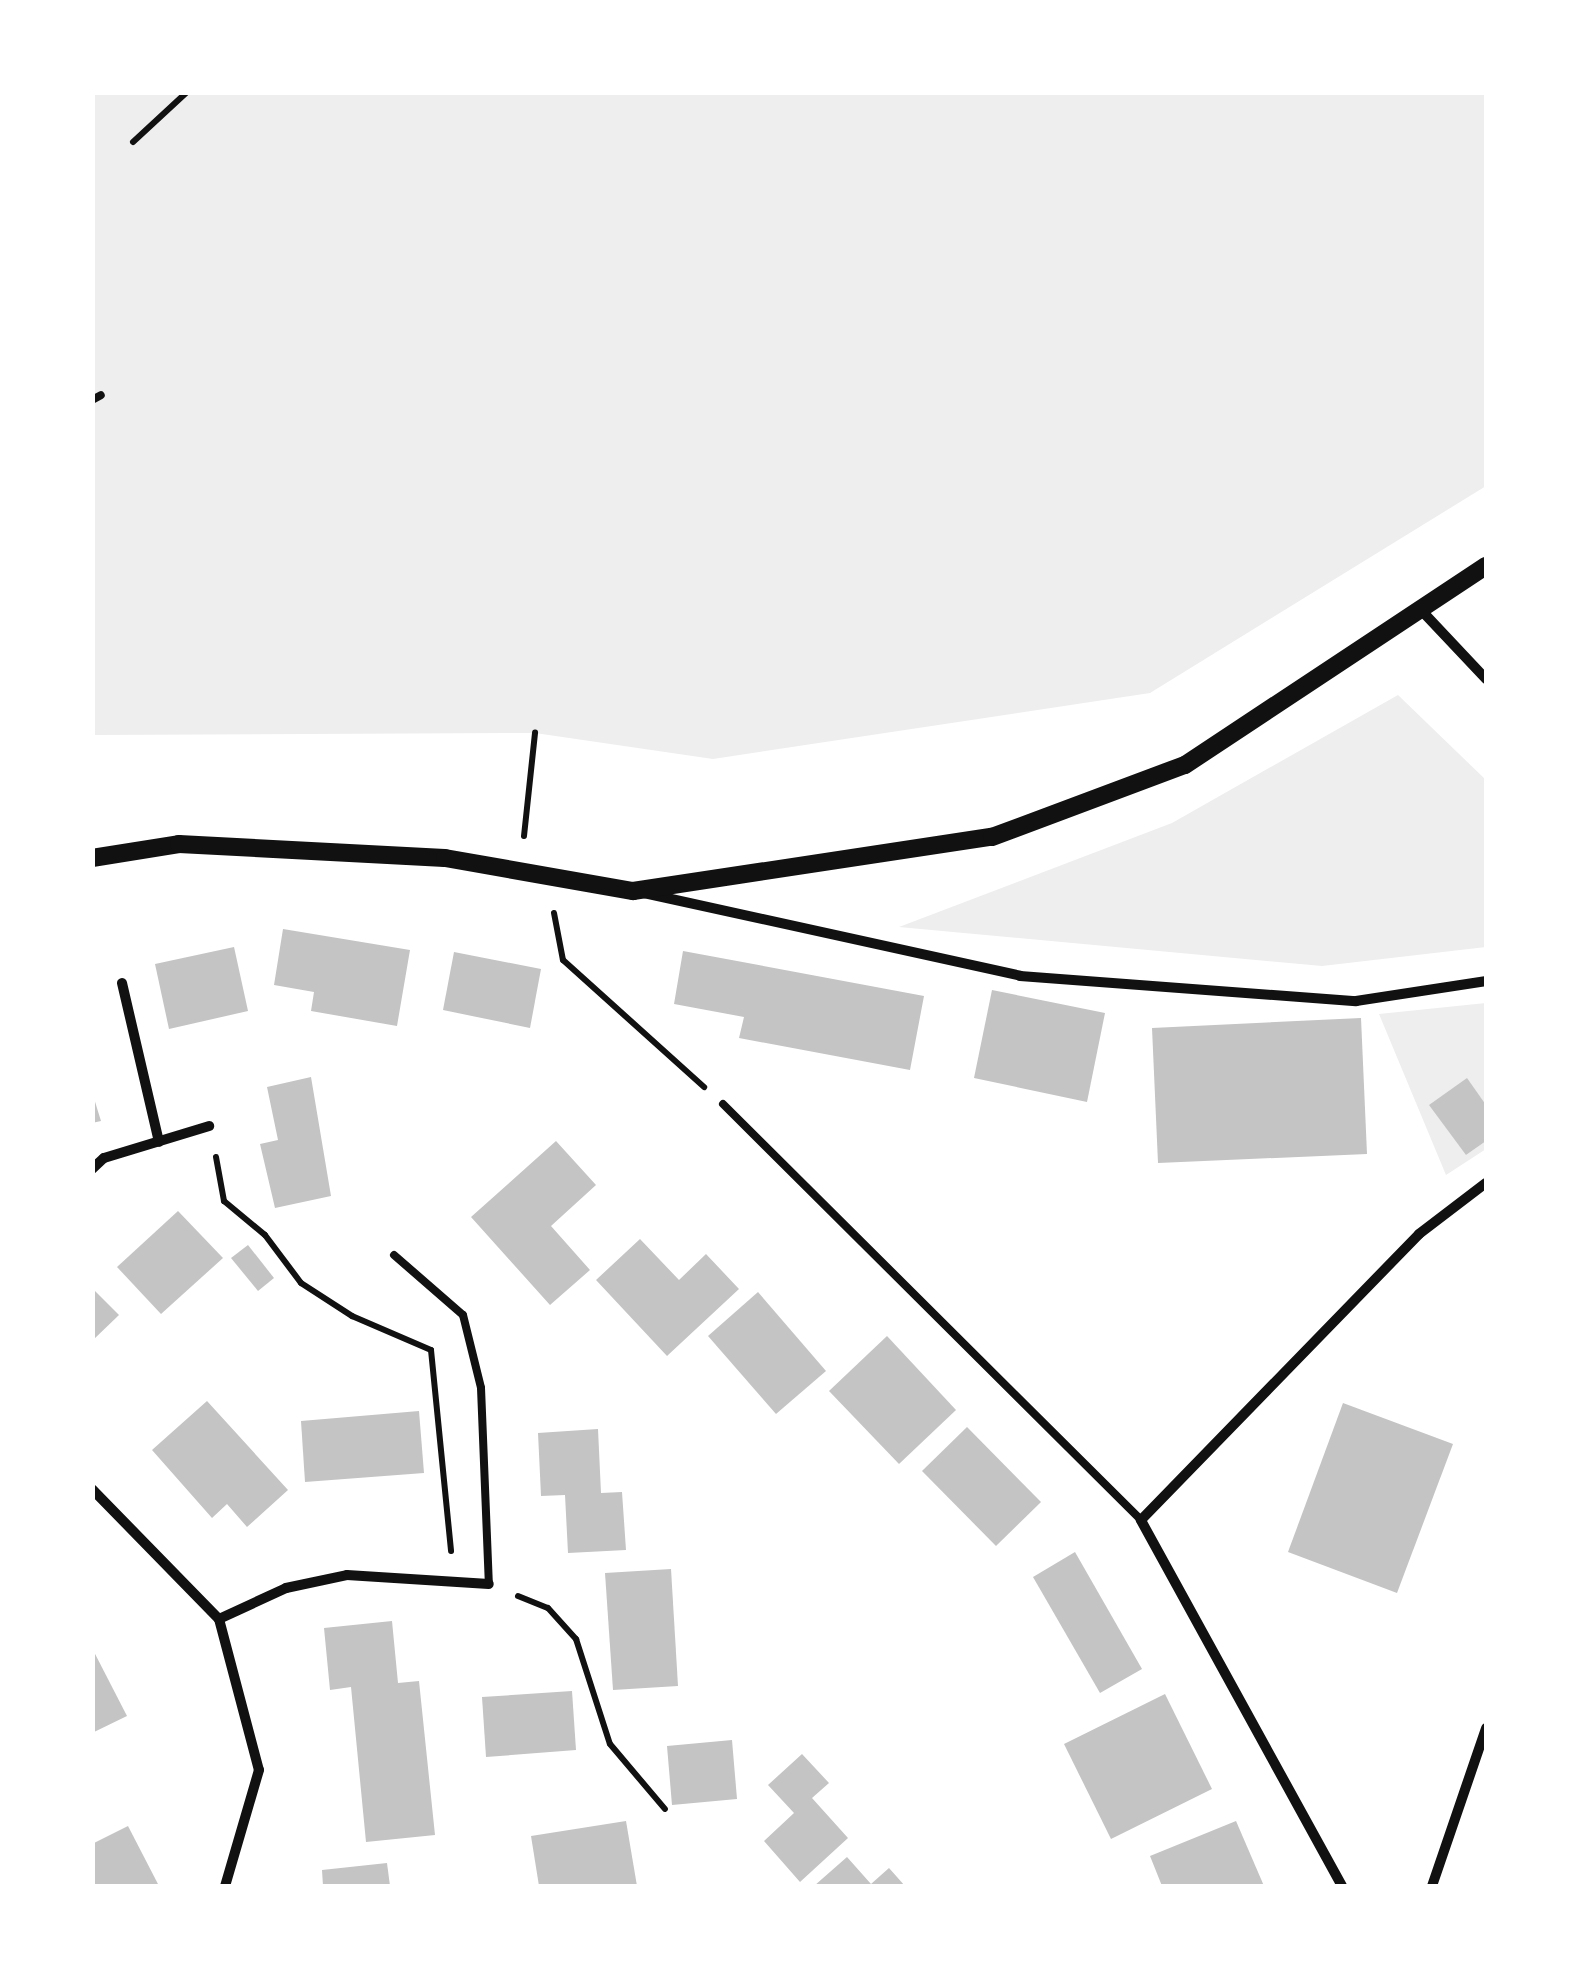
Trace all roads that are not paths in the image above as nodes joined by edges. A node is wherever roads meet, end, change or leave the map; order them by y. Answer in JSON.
{"nodes":[{"id":1,"x":1486,"y":566,"type":"edge"},
{"id":2,"x":1422,"y":610,"type":"junction"},
{"id":3,"x":1486,"y":680,"type":"edge"},
{"id":4,"x":92,"y":858,"type":"edge"},
{"id":5,"x":633,"y":891,"type":"junction"},
{"id":6,"x":1486,"y":980,"type":"edge"},
{"id":7,"x":122,"y":984,"type":"dead end"},
{"id":8,"x":724,"y":1104,"type":"road end"},
{"id":9,"x":210,"y":1126,"type":"road end"},
{"id":10,"x":158,"y":1142,"type":"junction"},
{"id":11,"x":92,"y":1169,"type":"edge"},
{"id":12,"x":1486,"y":1183,"type":"edge"},
{"id":13,"x":394,"y":1255,"type":"dead end"},
{"id":14,"x":92,"y":1489,"type":"edge"},
{"id":15,"x":1141,"y":1520,"type":"junction"},
{"id":16,"x":489,"y":1584,"type":"joint"},
{"id":17,"x":219,"y":1619,"type":"junction"},
{"id":18,"x":1486,"y":1728,"type":"edge"},
{"id":19,"x":225,"y":1886,"type":"edge"},
{"id":20,"x":1342,"y":1886,"type":"edge"},
{"id":21,"x":1432,"y":1886,"type":"edge"}],
"edges":[{"from":1,"to":2,"type":"street"},
{"from":2,"to":3,"type":"street"},
{"from":2,"to":5,"type":"street"},
{"from":4,"to":5,"type":"street"},
{"from":5,"to":6,"type":"street"},
{"from":7,"to":10,"type":"street"},
{"from":8,"to":15,"type":"lane"},
{"from":9,"to":10,"type":"street"},
{"from":10,"to":11,"type":"street"},
{"from":12,"to":15,"type":"street"},
{"from":13,"to":16,"type":"lane"},
{"from":14,"to":17,"type":"street"},
{"from":15,"to":20,"type":"street"},
{"from":16,"to":17,"type":"street"},
{"from":17,"to":19,"type":"street"},
{"from":18,"to":21,"type":"street"}]}
